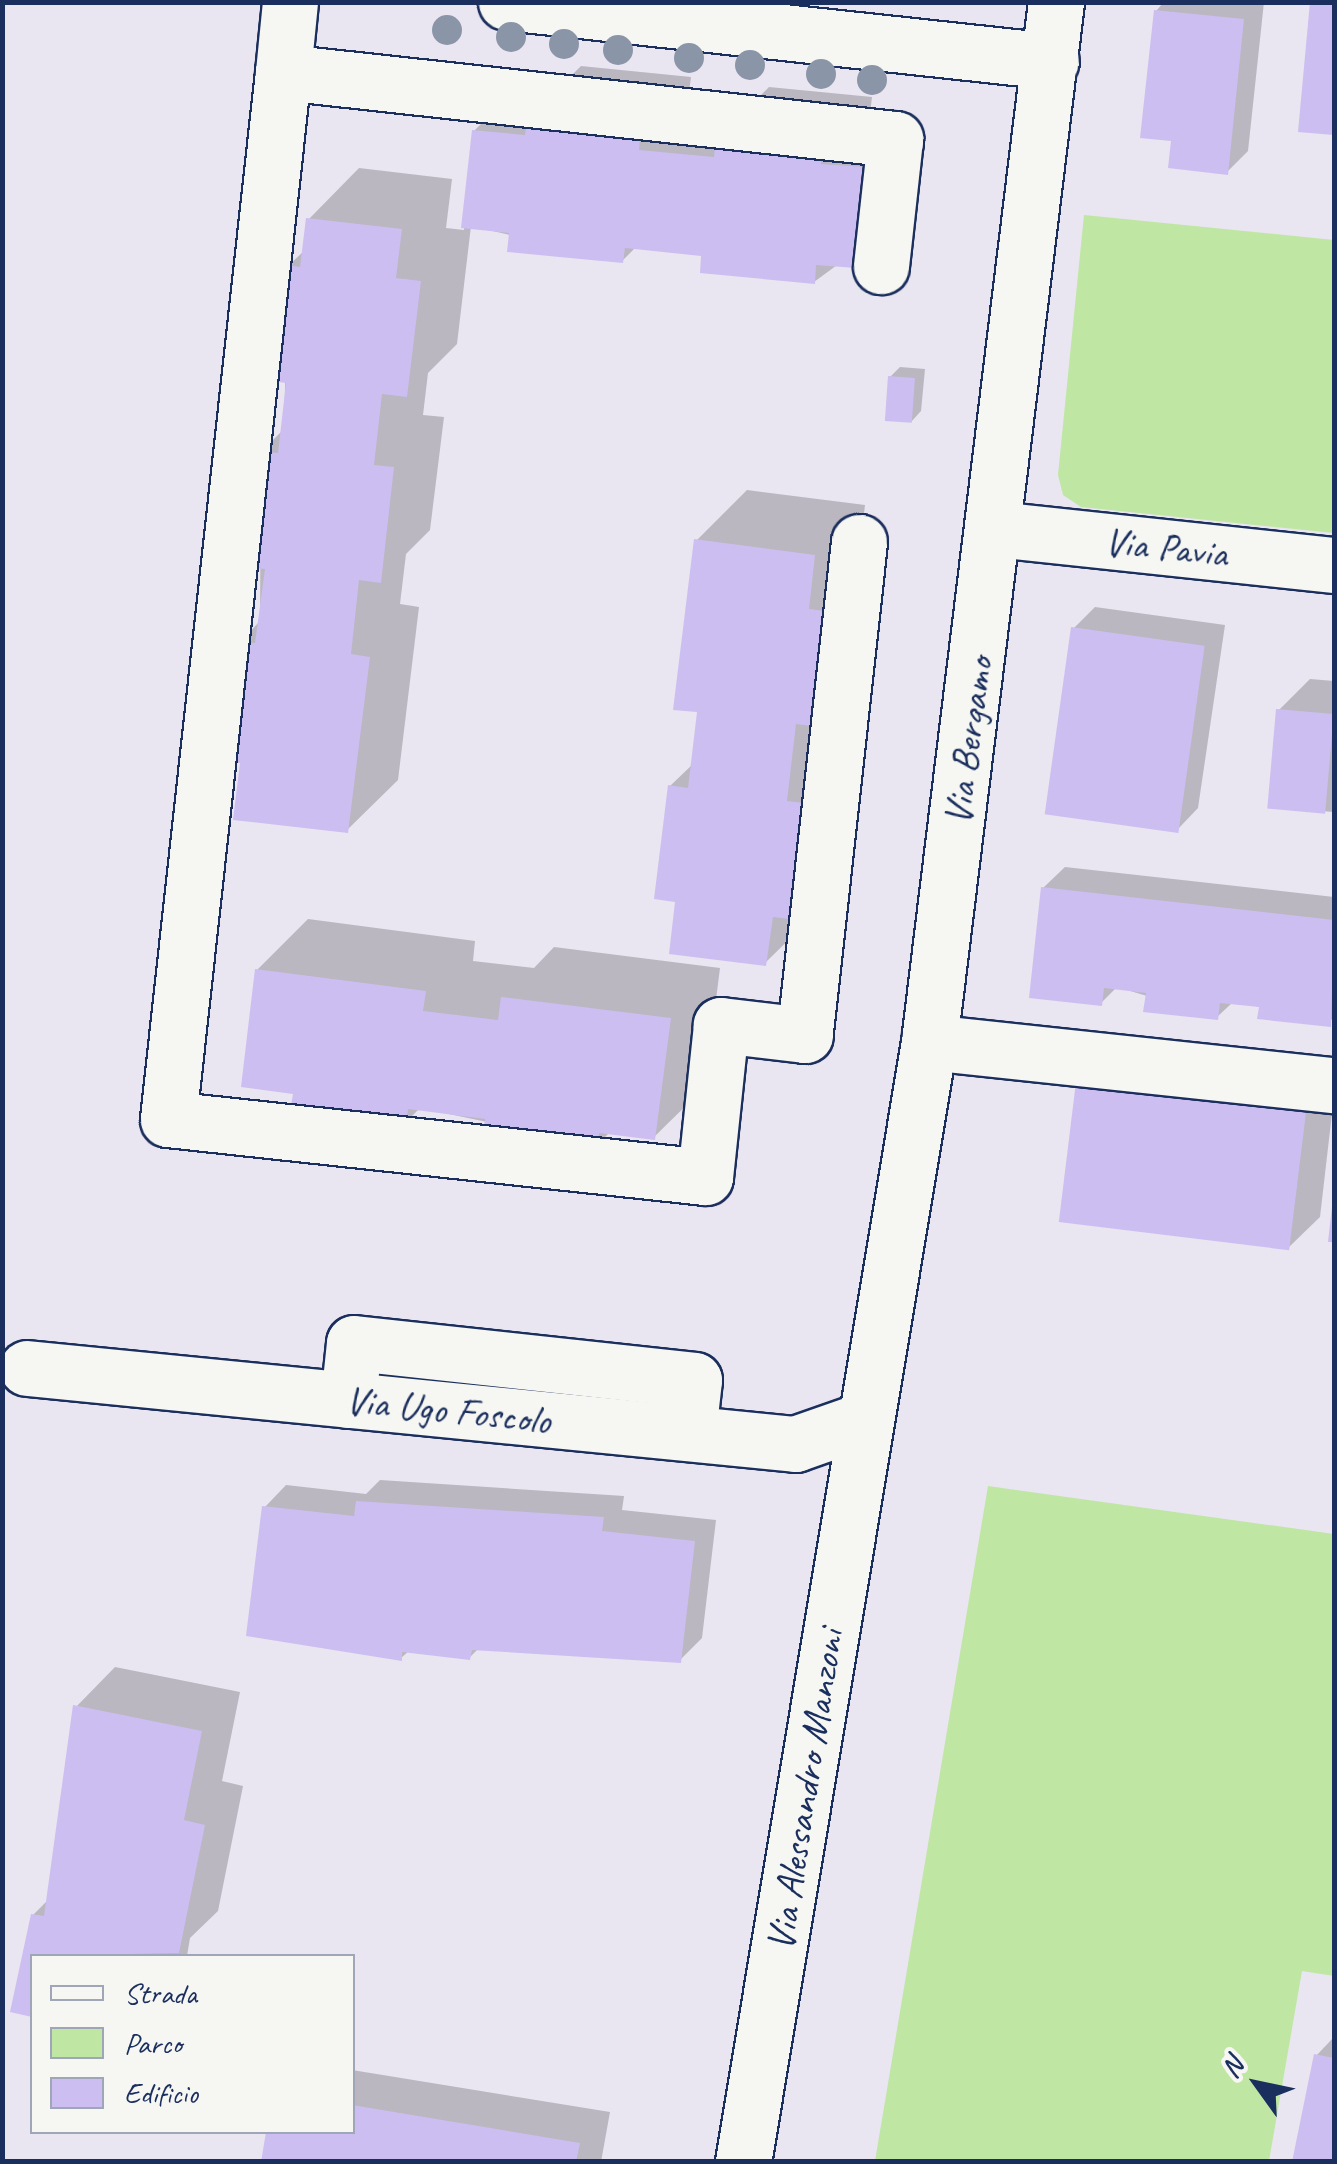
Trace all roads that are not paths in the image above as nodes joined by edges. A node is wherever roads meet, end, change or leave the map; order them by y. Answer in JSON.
{"nodes":[{"id":1,"x":290,"y":2,"type":"edge"},
{"id":2,"x":506,"y":2,"type":"edge"},
{"id":3,"x":1056,"y":2,"type":"edge"},
{"id":4,"x":908,"y":25,"type":"edge"},
{"id":5,"x":1051,"y":61,"type":"junction"},
{"id":6,"x":283,"y":72,"type":"junction"},
{"id":7,"x":881,"y":266,"type":"dead end"},
{"id":8,"x":996,"y":529,"type":"junction"},
{"id":9,"x":859,"y":542,"type":"dead end"},
{"id":10,"x":1334,"y":565,"type":"edge"},
{"id":11,"x":929,"y":1042,"type":"junction"},
{"id":12,"x":1334,"y":1085,"type":"edge"},
{"id":13,"x":27,"y":1368,"type":"dead end"},
{"id":14,"x":866,"y":1419,"type":"junction"},
{"id":15,"x":743,"y":2162,"type":"edge"}],
"edges":[{"from":1,"to":6,"type":"street"},
{"from":2,"to":4,"type":"street"},
{"from":3,"to":5,"type":"street","name":"Via Bergamo"},
{"from":4,"to":5,"type":"street"},
{"from":5,"to":8,"type":"street","name":"Via Bergamo"},
{"from":6,"to":7,"type":"street"},
{"from":6,"to":9,"type":"street"},
{"from":8,"to":10,"type":"street","name":"Via Pavia"},
{"from":8,"to":11,"type":"street","name":"Via Bergamo"},
{"from":11,"to":12,"type":"street"},
{"from":11,"to":14,"type":"street","name":"Via Bergamo"},
{"from":13,"to":14,"type":"street","name":"Via Ugo Foscolo"},
{"from":14,"to":15,"type":"street","name":"Via Alessandro Manzoni"}]}
